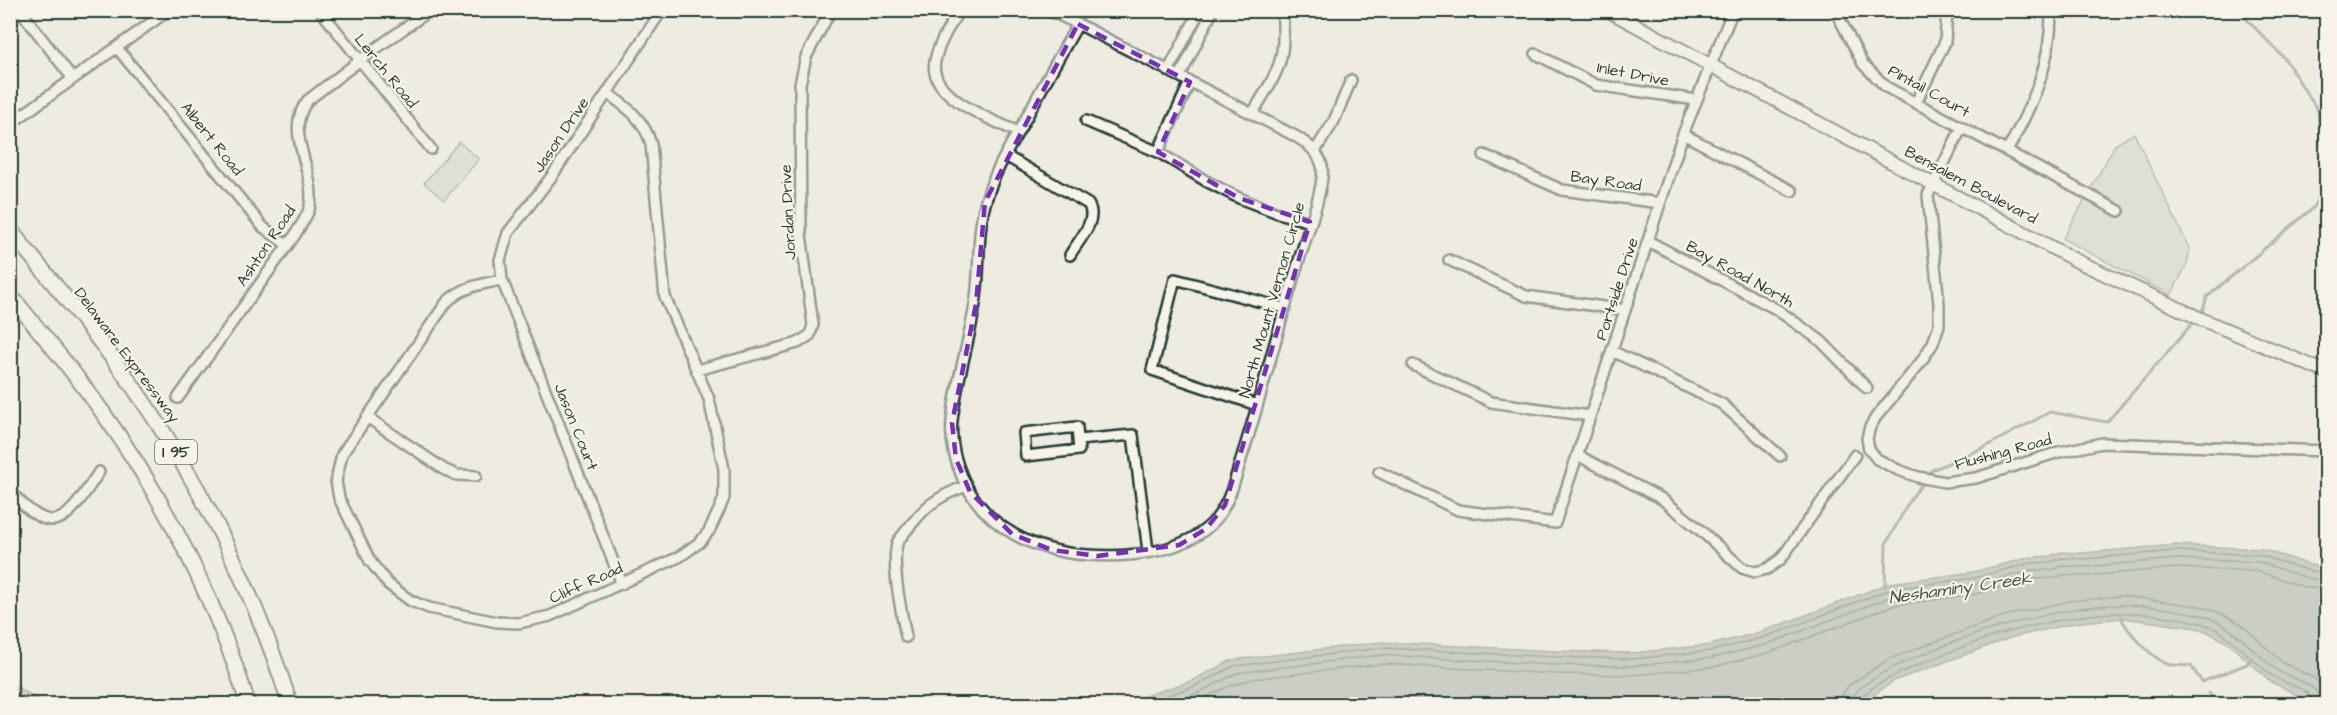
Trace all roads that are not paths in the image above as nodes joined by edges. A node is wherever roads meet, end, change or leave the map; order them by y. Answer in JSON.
{"nodes":[{"id":1,"x":20,"y":10,"type":"edge"},
{"id":2,"x":169,"y":10,"type":"edge"},
{"id":3,"x":320,"y":10,"type":"edge"},
{"id":4,"x":430,"y":10,"type":"edge"},
{"id":5,"x":662,"y":10,"type":"edge"},
{"id":6,"x":831,"y":10,"type":"edge"},
{"id":7,"x":959,"y":10,"type":"edge"},
{"id":8,"x":1048,"y":10,"type":"edge"},
{"id":9,"x":1200,"y":10,"type":"edge"},
{"id":10,"x":1213,"y":10,"type":"edge"},
{"id":11,"x":1282,"y":10,"type":"edge"},
{"id":12,"x":1607,"y":10,"type":"edge"},
{"id":13,"x":1733,"y":10,"type":"edge"},
{"id":14,"x":1835,"y":10,"type":"edge"},
{"id":15,"x":1947,"y":10,"type":"edge"},
{"id":16,"x":2051,"y":10,"type":"edge"},
{"id":17,"x":1078,"y":24,"type":"junction"},
{"id":18,"x":117,"y":48,"type":"junction"},
{"id":19,"x":1536,"y":54,"type":"dead end"},
{"id":20,"x":359,"y":62,"type":"junction"},
{"id":21,"x":1710,"y":65,"type":"junction"},
{"id":22,"x":1168,"y":71,"type":"junction"},
{"id":23,"x":1180,"y":76,"type":"junction"},
{"id":24,"x":73,"y":79,"type":"junction"},
{"id":25,"x":1351,"y":80,"type":"dead end"},
{"id":26,"x":1190,"y":82,"type":"junction"},
{"id":27,"x":607,"y":93,"type":"junction"},
{"id":28,"x":1696,"y":100,"type":"junction"},
{"id":29,"x":1916,"y":103,"type":"junction"},
{"id":30,"x":1252,"y":114,"type":"junction"},
{"id":31,"x":1086,"y":121,"type":"dead end"},
{"id":32,"x":10,"y":124,"type":"edge"},
{"id":33,"x":1962,"y":127,"type":"junction"},
{"id":34,"x":1018,"y":132,"type":"junction"},
{"id":35,"x":1683,"y":134,"type":"junction"},
{"id":36,"x":431,"y":149,"type":"dead end"},
{"id":37,"x":1315,"y":151,"type":"junction"},
{"id":38,"x":2007,"y":151,"type":"junction"},
{"id":39,"x":1158,"y":152,"type":"junction"},
{"id":40,"x":1484,"y":155,"type":"dead end"},
{"id":41,"x":1006,"y":156,"type":"junction"},
{"id":42,"x":1933,"y":183,"type":"junction"},
{"id":43,"x":1792,"y":191,"type":"dead end"},
{"id":44,"x":1660,"y":203,"type":"junction"},
{"id":45,"x":2119,"y":210,"type":"dead end"},
{"id":46,"x":1310,"y":222,"type":"junction"},
{"id":47,"x":10,"y":230,"type":"edge"},
{"id":48,"x":1648,"y":241,"type":"junction"},
{"id":49,"x":287,"y":245,"type":"junction"},
{"id":50,"x":1070,"y":255,"type":"dead end"},
{"id":51,"x":1449,"y":260,"type":"dead end"},
{"id":52,"x":502,"y":280,"type":"junction"},
{"id":53,"x":10,"y":295,"type":"edge"},
{"id":54,"x":1284,"y":308,"type":"junction"},
{"id":55,"x":1625,"y":310,"type":"junction"},
{"id":56,"x":1612,"y":351,"type":"junction"},
{"id":57,"x":1413,"y":365,"type":"dead end"},
{"id":58,"x":697,"y":370,"type":"junction"},
{"id":59,"x":2326,"y":372,"type":"edge"},
{"id":60,"x":1867,"y":388,"type":"dead end"},
{"id":61,"x":178,"y":398,"type":"dead end"},
{"id":62,"x":1257,"y":405,"type":"junction"},
{"id":63,"x":1590,"y":416,"type":"junction"},
{"id":64,"x":367,"y":417,"type":"junction"},
{"id":65,"x":1078,"y":440,"type":"junction"},
{"id":66,"x":2326,"y":451,"type":"edge"},
{"id":67,"x":1855,"y":455,"type":"dead end"},
{"id":68,"x":1577,"y":456,"type":"junction"},
{"id":69,"x":1780,"y":456,"type":"dead end"},
{"id":70,"x":99,"y":472,"type":"dead end"},
{"id":71,"x":1379,"y":472,"type":"dead end"},
{"id":72,"x":476,"y":476,"type":"dead end"},
{"id":73,"x":966,"y":486,"type":"junction"},
{"id":74,"x":10,"y":491,"type":"edge"},
{"id":75,"x":1148,"y":551,"type":"junction"},
{"id":76,"x":622,"y":584,"type":"junction"},
{"id":77,"x":906,"y":637,"type":"dead end"},
{"id":78,"x":248,"y":705,"type":"edge"},
{"id":79,"x":290,"y":705,"type":"edge"}],
"edges":[{"from":1,"to":24,"type":"street"},
{"from":2,"to":18,"type":"street"},
{"from":3,"to":20,"type":"street","name":"Lerch Road"},
{"from":4,"to":20,"type":"street","name":"Ashton Road"},
{"from":5,"to":27,"type":"street","name":"Jason Drive"},
{"from":6,"to":58,"type":"street","name":"Jordan Drive"},
{"from":7,"to":34,"type":"street"},
{"from":8,"to":17,"type":"street"},
{"from":9,"to":22,"type":"street"},
{"from":10,"to":23,"type":"street"},
{"from":11,"to":30,"type":"street"},
{"from":12,"to":21,"type":"main road","name":"Bensalem Boulevard"},
{"from":13,"to":21,"type":"street","name":"Portside Drive"},
{"from":14,"to":29,"type":"street","name":"Pintail Court"},
{"from":15,"to":29,"type":"street"},
{"from":16,"to":38,"type":"street"},
{"from":17,"to":22,"type":"street"},
{"from":17,"to":34,"type":"street","name":"North Mount Vernon Circle"},
{"from":18,"to":24,"type":"street"},
{"from":18,"to":49,"type":"street","name":"Albert Road"},
{"from":19,"to":28,"type":"street","name":"Inlet Drive"},
{"from":20,"to":36,"type":"street","name":"Lerch Road"},
{"from":20,"to":49,"type":"street","name":"Ashton Road"},
{"from":21,"to":28,"type":"street","name":"Portside Drive"},
{"from":21,"to":42,"type":"main road","name":"Bensalem Boulevard"},
{"from":22,"to":23,"type":"street"},
{"from":23,"to":26,"type":"street"},
{"from":24,"to":32,"type":"street"},
{"from":25,"to":37,"type":"street"},
{"from":26,"to":30,"type":"street"},
{"from":26,"to":39,"type":"street"},
{"from":27,"to":52,"type":"street","name":"Jason Drive"},
{"from":27,"to":58,"type":"street","name":"Cliff Road"},
{"from":28,"to":35,"type":"street","name":"Portside Drive"},
{"from":29,"to":33,"type":"street","name":"Pintail Court"},
{"from":30,"to":37,"type":"street"},
{"from":31,"to":39,"type":"street"},
{"from":33,"to":38,"type":"street","name":"Pintail Court"},
{"from":33,"to":42,"type":"street","name":"Flushing Road"},
{"from":34,"to":41,"type":"street","name":"North Mount Vernon Circle"},
{"from":35,"to":43,"type":"street"},
{"from":35,"to":44,"type":"street","name":"Portside Drive"},
{"from":37,"to":46,"type":"street","name":"North Mount Vernon Circle"},
{"from":38,"to":45,"type":"street","name":"Pintail Court"},
{"from":39,"to":46,"type":"street"},
{"from":40,"to":44,"type":"street","name":"Bay Road"},
{"from":41,"to":50,"type":"street"},
{"from":41,"to":73,"type":"street","name":"North Mount Vernon Circle"},
{"from":42,"to":59,"type":"main road","name":"Bensalem Boulevard"},
{"from":42,"to":66,"type":"street","name":"Flushing Road"},
{"from":44,"to":48,"type":"street","name":"Portside Drive"},
{"from":46,"to":54,"type":"street","name":"North Mount Vernon Circle"},
{"from":47,"to":79,"type":"highway","name":"Delaware Expressway","number":"I 95"},
{"from":48,"to":55,"type":"street","name":"Portside Drive"},
{"from":48,"to":60,"type":"street","name":"Bay Road North"},
{"from":49,"to":61,"type":"street","name":"Ashton Road"},
{"from":51,"to":55,"type":"street"},
{"from":52,"to":64,"type":"street","name":"Cliff Road"},
{"from":52,"to":76,"type":"street","name":"Jason Court"},
{"from":53,"to":78,"type":"highway","number":"I 95"},
{"from":54,"to":62,"type":"street","name":"North Mount Vernon Circle"},
{"from":54,"to":62,"type":"street"},
{"from":55,"to":56,"type":"street","name":"Portside Drive"},
{"from":56,"to":63,"type":"street","name":"Portside Drive"},
{"from":56,"to":69,"type":"street"},
{"from":57,"to":63,"type":"street"},
{"from":58,"to":76,"type":"street","name":"Cliff Road"},
{"from":62,"to":75,"type":"street","name":"North Mount Vernon Circle"},
{"from":63,"to":68,"type":"street","name":"Portside Drive"},
{"from":64,"to":72,"type":"street"},
{"from":64,"to":76,"type":"street","name":"Cliff Road"},
{"from":65,"to":65,"type":"street"},
{"from":65,"to":75,"type":"street"},
{"from":67,"to":68,"type":"street"},
{"from":68,"to":71,"type":"street","name":"Portside Drive"},
{"from":70,"to":74,"type":"street"},
{"from":73,"to":75,"type":"street","name":"North Mount Vernon Circle"},
{"from":73,"to":77,"type":"street"}]}
